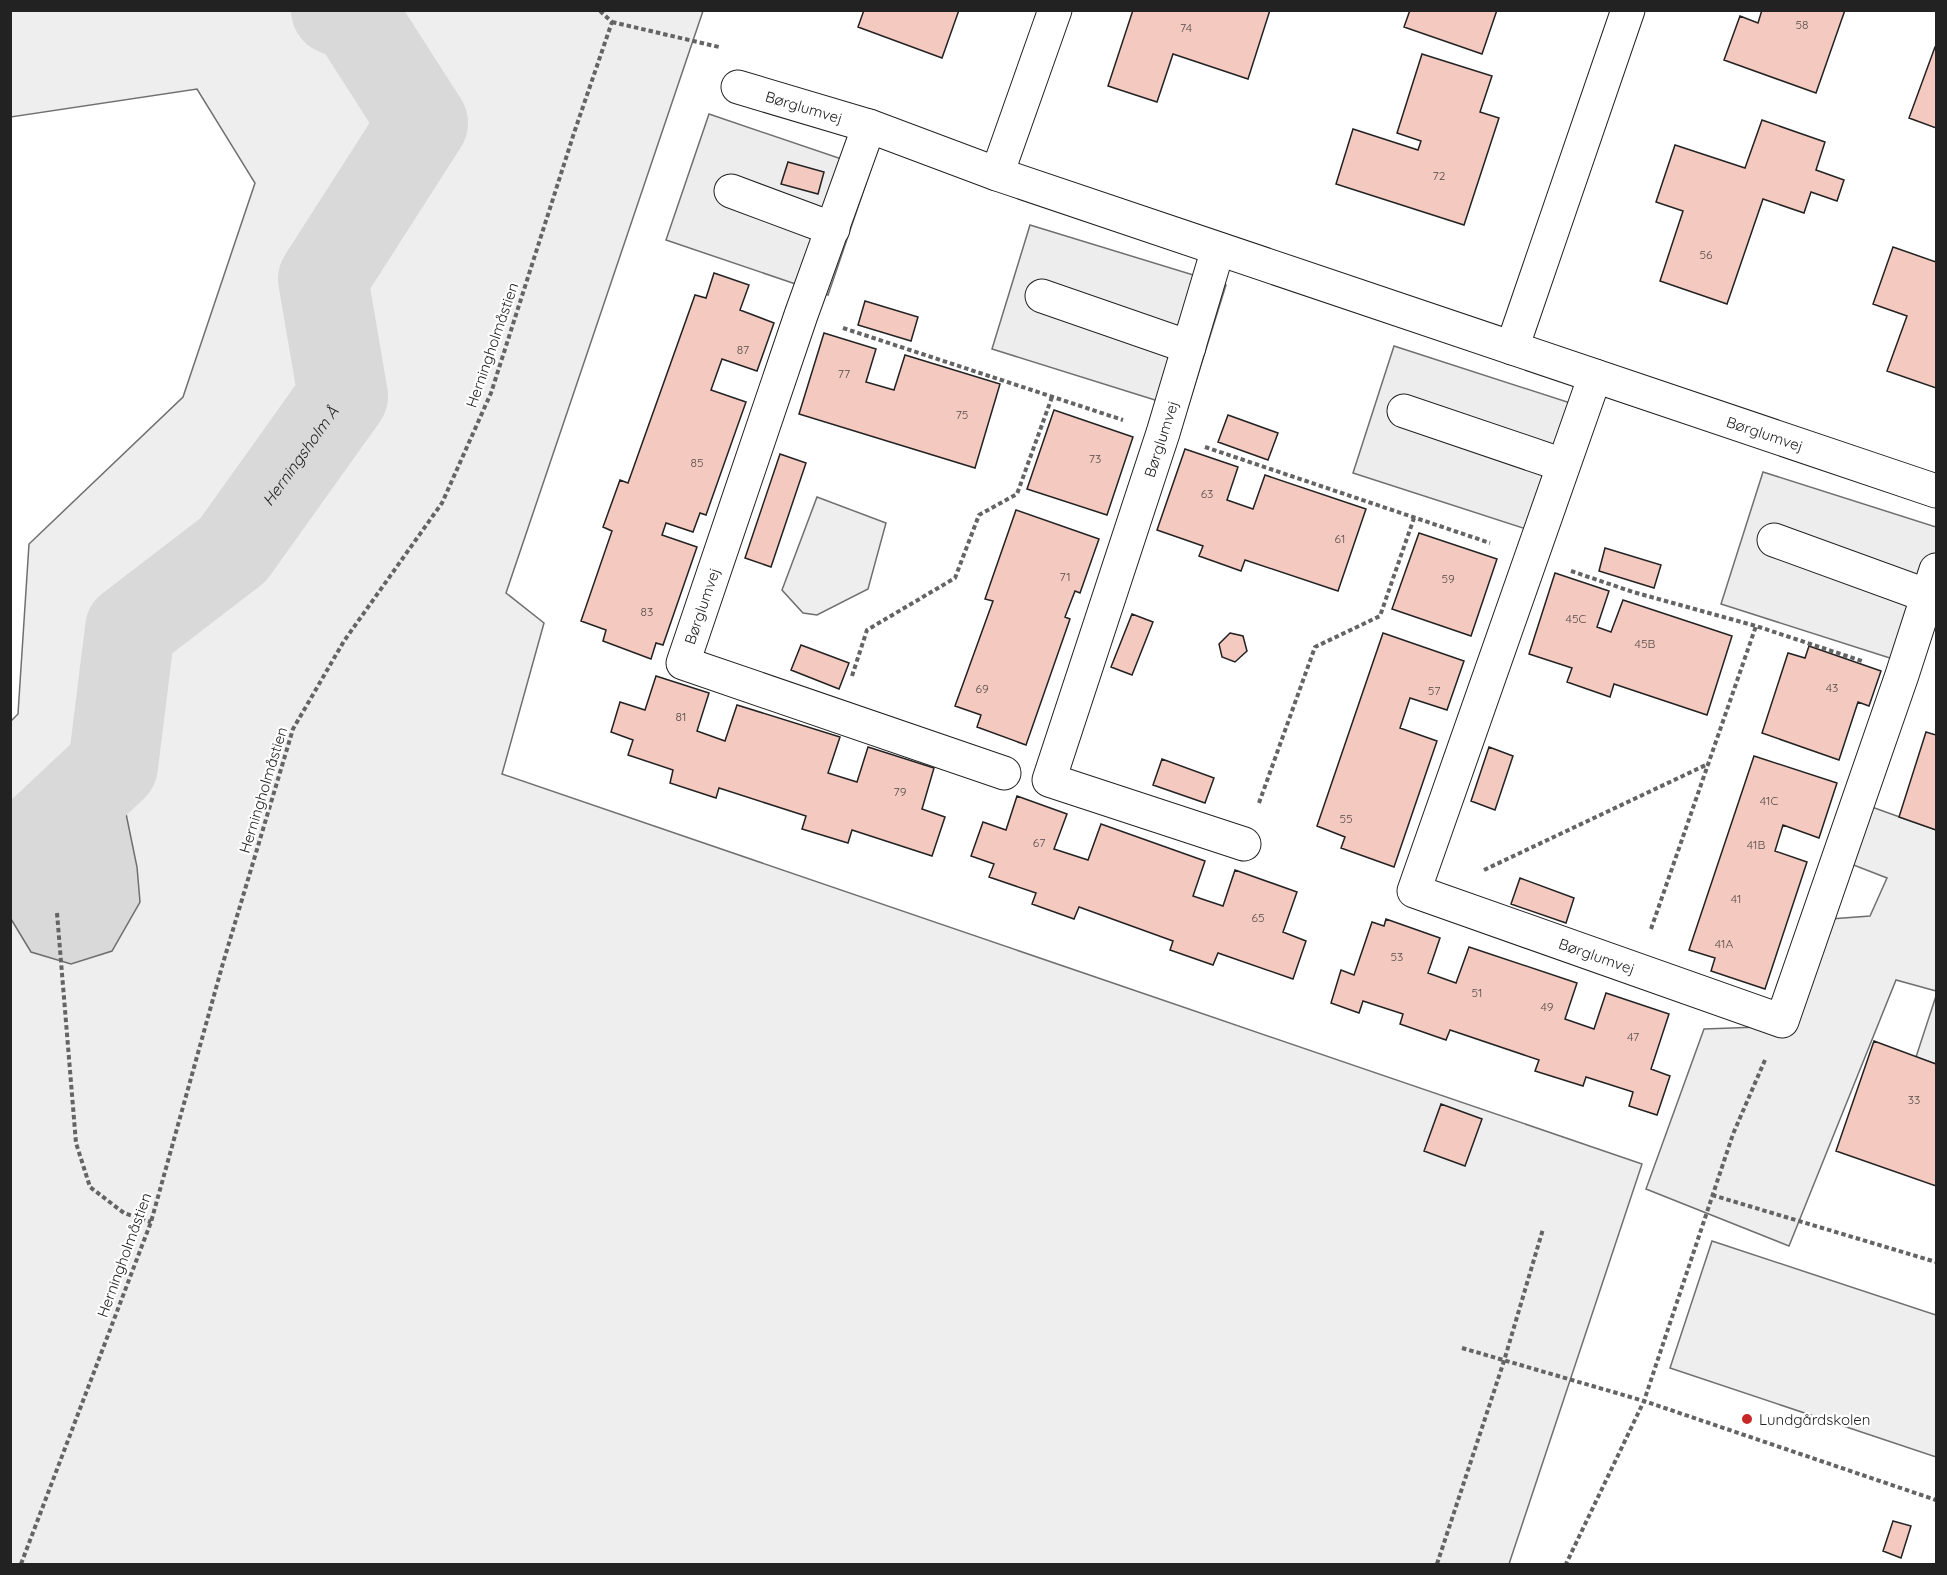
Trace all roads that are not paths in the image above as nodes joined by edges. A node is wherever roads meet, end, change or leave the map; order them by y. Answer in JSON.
{"nodes":[{"id":1,"x":1055,"y":10,"type":"edge"},
{"id":2,"x":1628,"y":10,"type":"edge"},
{"id":3,"x":738,"y":87,"type":"road end"},
{"id":4,"x":869,"y":126,"type":"junction"},
{"id":5,"x":997,"y":174,"type":"junction"},
{"id":6,"x":731,"y":191,"type":"dead end"},
{"id":7,"x":832,"y":229,"type":"junction"},
{"id":8,"x":1218,"y":249,"type":"junction"},
{"id":9,"x":1042,"y":296,"type":"dead end"},
{"id":10,"x":1189,"y":347,"type":"junction"},
{"id":11,"x":1512,"y":348,"type":"junction"},
{"id":12,"x":1595,"y":376,"type":"junction"},
{"id":13,"x":1404,"y":411,"type":"dead end"},
{"id":14,"x":1563,"y":465,"type":"junction"},
{"id":15,"x":1936,"y":491,"type":"edge"},
{"id":16,"x":1774,"y":540,"type":"dead end"},
{"id":17,"x":1932,"y":583,"type":"edge"},
{"id":18,"x":1004,"y":773,"type":"dead end"},
{"id":19,"x":1244,"y":844,"type":"road end"}],
"edges":[{"from":1,"to":5,"type":"street"},
{"from":2,"to":11,"type":"street"},
{"from":3,"to":4,"type":"street","name":"Børglumvej"},
{"from":4,"to":5,"type":"street","name":"Børglumvej"},
{"from":4,"to":7,"type":"street","name":"Børglumvej"},
{"from":5,"to":8,"type":"street","name":"Børglumvej"},
{"from":6,"to":7,"type":"street"},
{"from":7,"to":18,"type":"street","name":"Børglumvej"},
{"from":8,"to":10,"type":"street","name":"Børglumvej"},
{"from":8,"to":11,"type":"street","name":"Børglumvej"},
{"from":9,"to":10,"type":"street"},
{"from":10,"to":19,"type":"street","name":"Børglumvej"},
{"from":11,"to":12,"type":"street","name":"Børglumvej"},
{"from":12,"to":14,"type":"street"},
{"from":12,"to":15,"type":"street","name":"Børglumvej"},
{"from":13,"to":14,"type":"street"},
{"from":14,"to":17,"type":"street","name":"Børglumvej"},
{"from":16,"to":17,"type":"street"}]}
